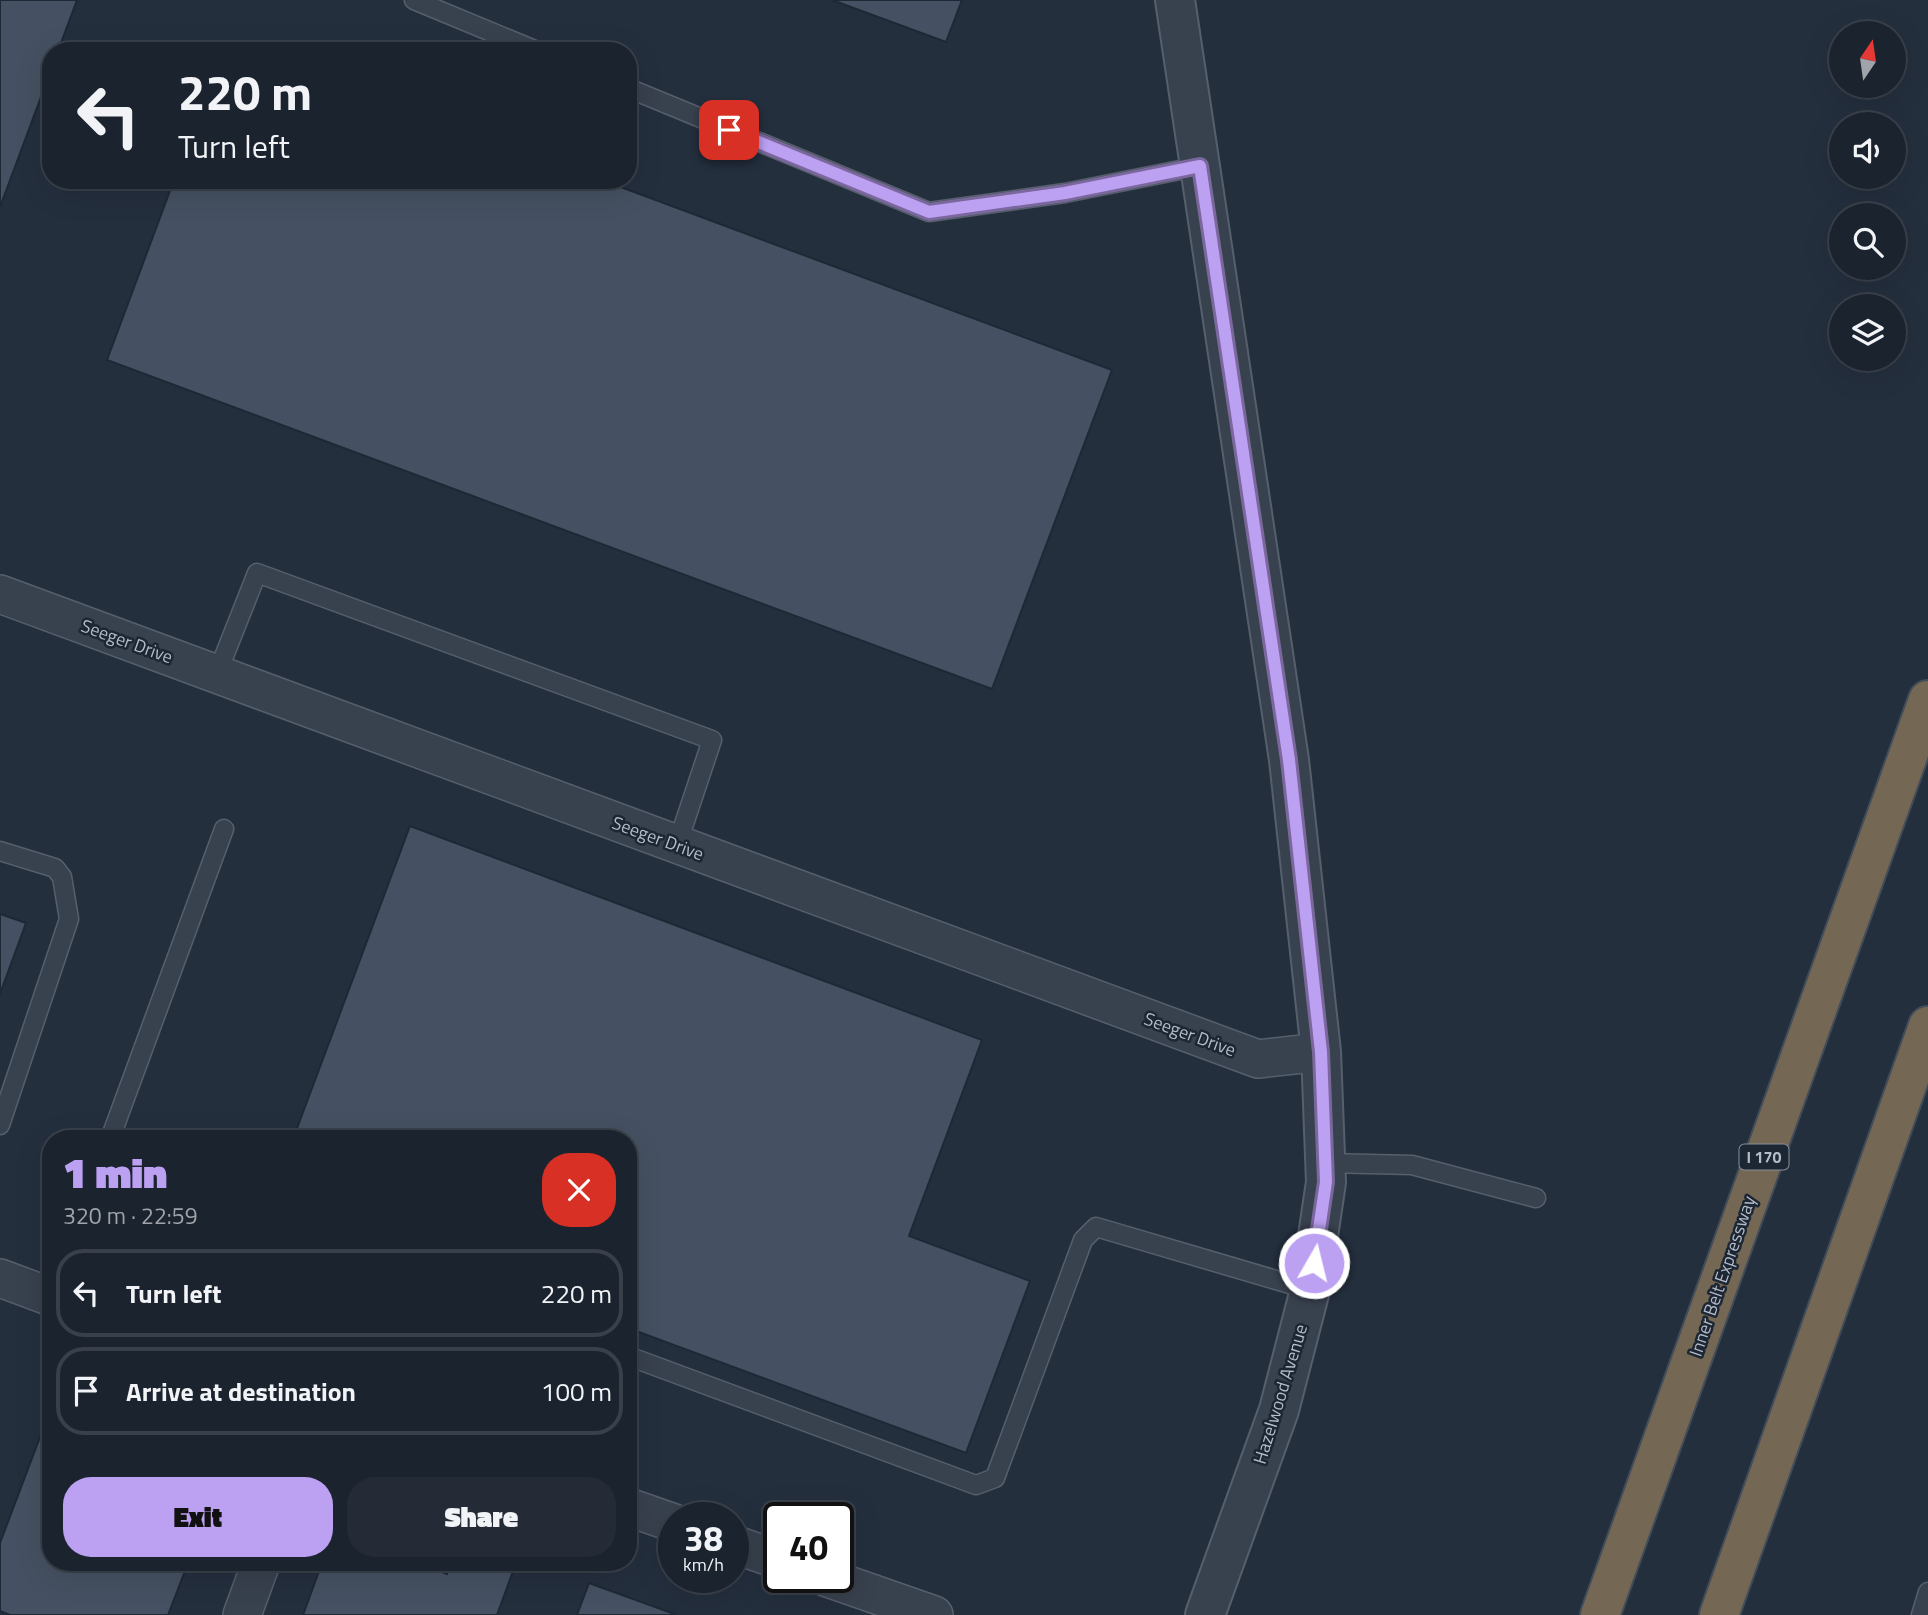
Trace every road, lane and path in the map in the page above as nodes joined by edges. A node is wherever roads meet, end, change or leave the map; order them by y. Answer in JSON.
{"nodes":[{"id":1,"x":414,"y":0,"type":"edge"},
{"id":2,"x":1175,"y":0,"type":"edge"},
{"id":3,"x":515,"y":42,"type":"edge"},
{"id":4,"x":637,"y":92,"type":"edge"},
{"id":5,"x":1200,"y":166,"type":"junction"},
{"id":6,"x":0,"y":594,"type":"edge"},
{"id":7,"x":217,"y":674,"type":"junction"},
{"id":8,"x":1928,"y":699,"type":"edge"},
{"id":9,"x":224,"y":829,"type":"dead end"},
{"id":10,"x":677,"y":845,"type":"junction"},
{"id":11,"x":0,"y":851,"type":"edge"},
{"id":12,"x":1928,"y":1026,"type":"edge"},
{"id":13,"x":1321,"y":1052,"type":"junction"},
{"id":14,"x":0,"y":1125,"type":"edge"},
{"id":15,"x":113,"y":1130,"type":"edge"},
{"id":16,"x":1326,"y":1163,"type":"junction"},
{"id":17,"x":1536,"y":1198,"type":"dead end"},
{"id":18,"x":0,"y":1278,"type":"edge"},
{"id":19,"x":1310,"y":1290,"type":"junction"},
{"id":20,"x":42,"y":1294,"type":"edge"},
{"id":21,"x":637,"y":1359,"type":"edge"},
{"id":22,"x":637,"y":1510,"type":"edge"},
{"id":23,"x":658,"y":1517,"type":"edge"},
{"id":24,"x":258,"y":1571,"type":"edge"},
{"id":25,"x":1928,"y":1589,"type":"edge"},
{"id":26,"x":854,"y":1593,"type":"edge"},
{"id":27,"x":877,"y":1606,"type":"edge"},
{"id":28,"x":242,"y":1615,"type":"edge"},
{"id":29,"x":933,"y":1615,"type":"edge"},
{"id":30,"x":1205,"y":1615,"type":"edge"},
{"id":31,"x":1600,"y":1615,"type":"edge"},
{"id":32,"x":1719,"y":1615,"type":"edge"},
{"id":33,"x":1921,"y":1615,"type":"edge"}],
"edges":[{"from":1,"to":3,"type":"lane"},
{"from":2,"to":5,"type":"street","name":"Hazelwood Avenue"},
{"from":4,"to":5,"type":"lane"},
{"from":5,"to":13,"type":"street","name":"Hazelwood Avenue"},
{"from":6,"to":7,"type":"street","name":"Seeger Drive"},
{"from":7,"to":10,"type":"street","name":"Seeger Drive"},
{"from":7,"to":10,"type":"lane"},
{"from":8,"to":31,"type":"highway","name":"Inner Belt Expressway","number":"I 170"},
{"from":9,"to":15,"type":"lane"},
{"from":10,"to":13,"type":"street","name":"Seeger Drive"},
{"from":11,"to":14,"type":"lane"},
{"from":12,"to":32,"type":"highway"},
{"from":13,"to":16,"type":"street","name":"Hazelwood Avenue"},
{"from":16,"to":17,"type":"lane"},
{"from":16,"to":19,"type":"street","name":"Hazelwood Avenue"},
{"from":18,"to":20,"type":"street"},
{"from":19,"to":21,"type":"lane"},
{"from":19,"to":30,"type":"street","name":"Hazelwood Avenue"},
{"from":22,"to":23,"type":"street"},
{"from":24,"to":28,"type":"street"},
{"from":25,"to":33,"type":"lane"},
{"from":26,"to":27,"type":"street"},
{"from":27,"to":29,"type":"street"}]}
